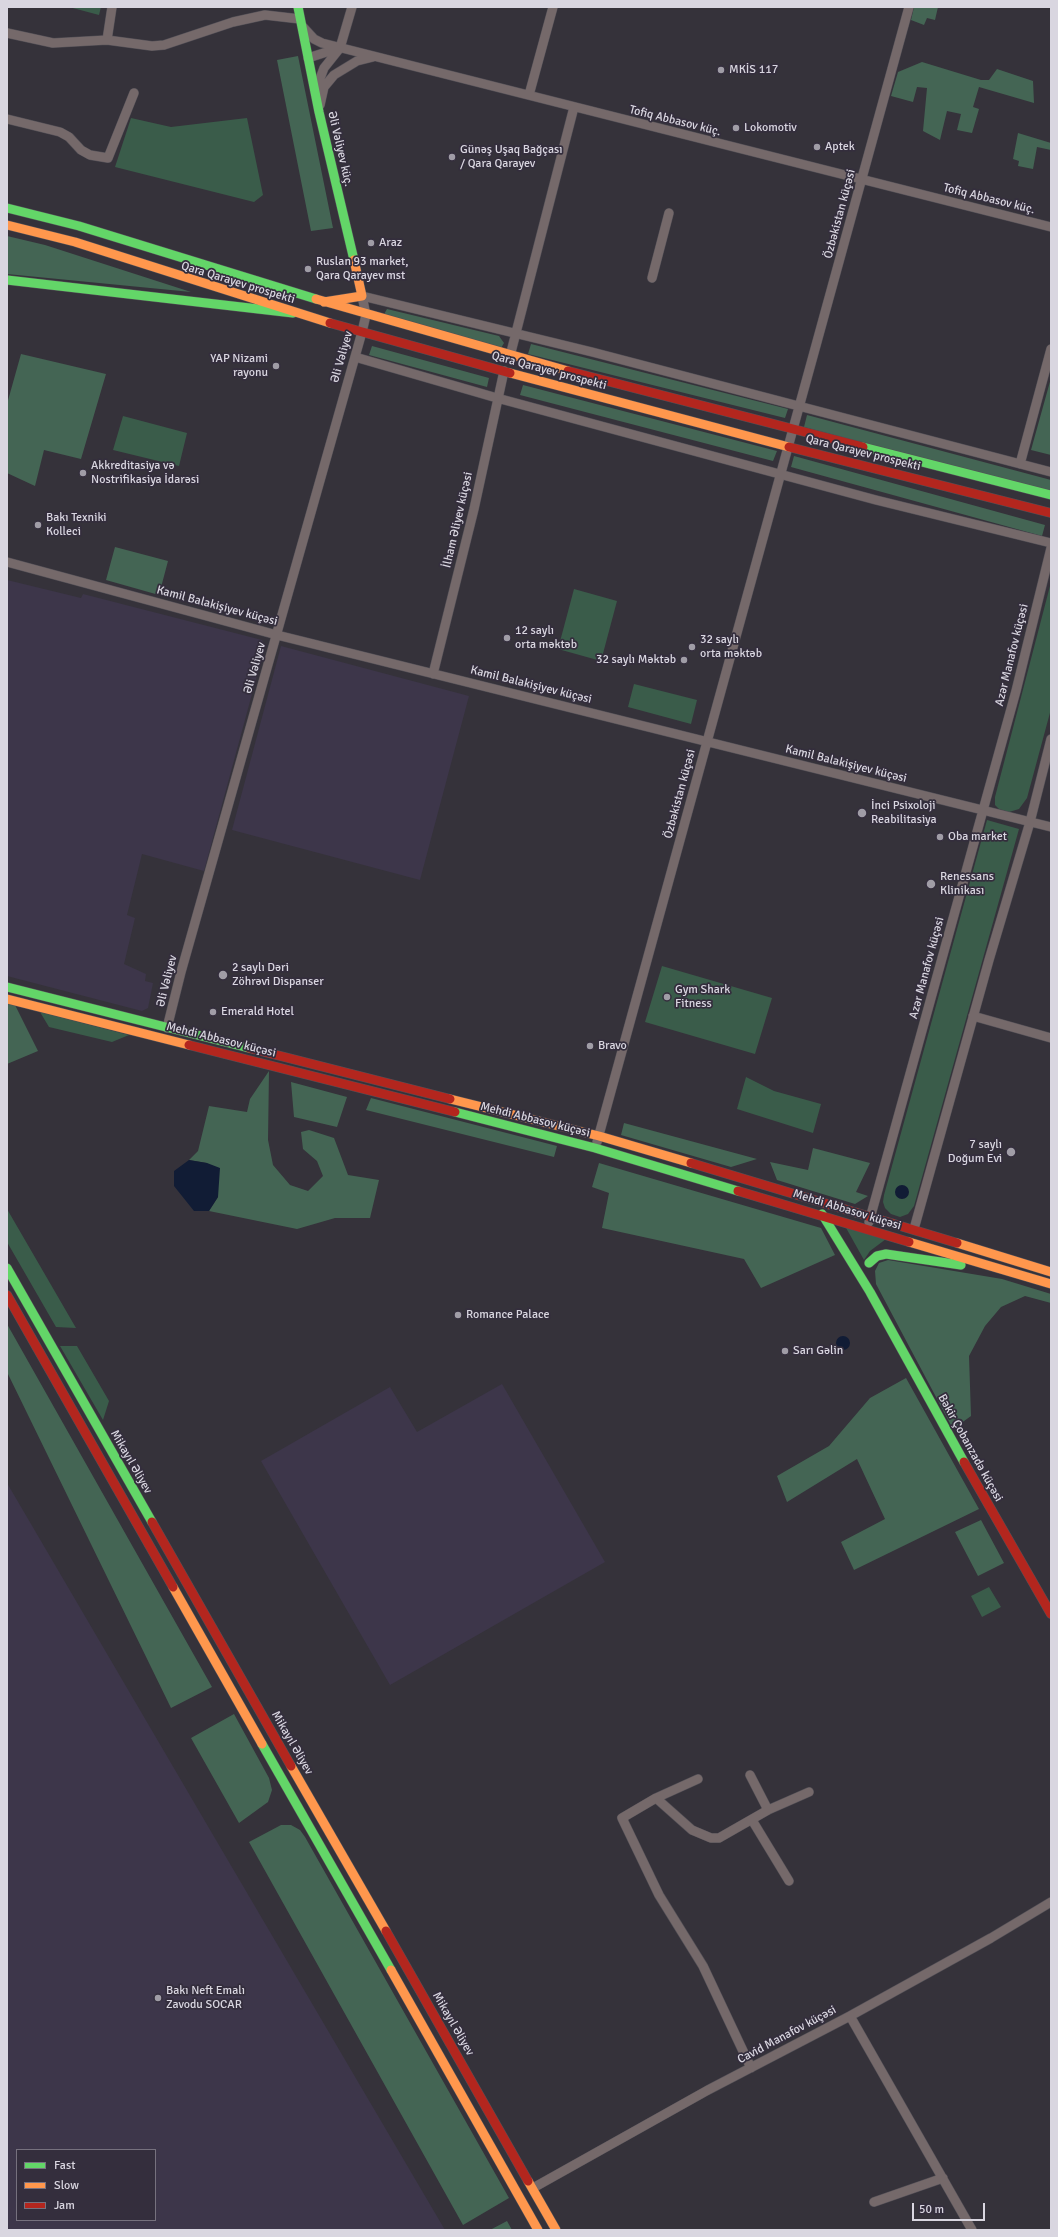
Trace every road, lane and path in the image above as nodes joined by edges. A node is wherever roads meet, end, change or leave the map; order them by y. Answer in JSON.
{"nodes":[{"id":1,"x":112,"y":7,"type":"edge"},
{"id":2,"x":298,"y":7,"type":"edge"},
{"id":3,"x":352,"y":7,"type":"edge"},
{"id":4,"x":553,"y":7,"type":"edge"},
{"id":5,"x":909,"y":7,"type":"edge"},
{"id":6,"x":301,"y":22,"type":"junction"},
{"id":7,"x":7,"y":33,"type":"edge"},
{"id":8,"x":107,"y":40,"type":"junction"},
{"id":9,"x":340,"y":48,"type":"junction"},
{"id":10,"x":375,"y":56,"type":"junction"},
{"id":11,"x":308,"y":58,"type":"junction"},
{"id":12,"x":315,"y":92,"type":"junction"},
{"id":13,"x":134,"y":93,"type":"dead end"},
{"id":14,"x":529,"y":95,"type":"junction"},
{"id":15,"x":574,"y":107,"type":"junction"},
{"id":16,"x":319,"y":112,"type":"junction"},
{"id":17,"x":7,"y":119,"type":"edge"},
{"id":18,"x":862,"y":180,"type":"junction"},
{"id":19,"x":7,"y":208,"type":"edge"},
{"id":20,"x":669,"y":213,"type":"dead end"},
{"id":21,"x":7,"y":225,"type":"edge"},
{"id":22,"x":1051,"y":227,"type":"edge"},
{"id":23,"x":652,"y":278,"type":"dead end"},
{"id":24,"x":7,"y":280,"type":"edge"},
{"id":25,"x":362,"y":296,"type":"junction"},
{"id":26,"x":322,"y":302,"type":"junction"},
{"id":27,"x":293,"y":313,"type":"junction"},
{"id":28,"x":366,"y":315,"type":"junction"},
{"id":29,"x":362,"y":332,"type":"junction"},
{"id":30,"x":515,"y":334,"type":"junction"},
{"id":31,"x":1051,"y":349,"type":"edge"},
{"id":32,"x":510,"y":356,"type":"junction"},
{"id":33,"x":354,"y":357,"type":"junction"},
{"id":34,"x":504,"y":372,"type":"junction"},
{"id":35,"x":497,"y":398,"type":"junction"},
{"id":36,"x":800,"y":406,"type":"junction"},
{"id":37,"x":795,"y":428,"type":"junction"},
{"id":38,"x":790,"y":447,"type":"junction"},
{"id":39,"x":1020,"y":464,"type":"junction"},
{"id":40,"x":1051,"y":472,"type":"edge"},
{"id":41,"x":781,"y":474,"type":"junction"},
{"id":42,"x":1051,"y":495,"type":"edge"},
{"id":43,"x":1051,"y":512,"type":"edge"},
{"id":44,"x":1051,"y":543,"type":"edge"},
{"id":45,"x":1051,"y":548,"type":"edge"},
{"id":46,"x":7,"y":562,"type":"edge"},
{"id":47,"x":1049,"y":566,"type":"edge"},
{"id":48,"x":277,"y":635,"type":"junction"},
{"id":49,"x":433,"y":674,"type":"junction"},
{"id":50,"x":1051,"y":739,"type":"edge"},
{"id":51,"x":707,"y":741,"type":"junction"},
{"id":52,"x":983,"y":810,"type":"junction"},
{"id":53,"x":1030,"y":822,"type":"junction"},
{"id":54,"x":1051,"y":827,"type":"edge"},
{"id":55,"x":7,"y":987,"type":"edge"},
{"id":56,"x":7,"y":999,"type":"edge"},
{"id":57,"x":973,"y":1016,"type":"junction"},
{"id":58,"x":167,"y":1028,"type":"junction"},
{"id":59,"x":1051,"y":1038,"type":"edge"},
{"id":60,"x":599,"y":1136,"type":"junction"},
{"id":61,"x":595,"y":1148,"type":"junction"},
{"id":62,"x":830,"y":1204,"type":"junction"},
{"id":63,"x":822,"y":1214,"type":"junction"},
{"id":64,"x":870,"y":1216,"type":"junction"},
{"id":65,"x":837,"y":1219,"type":"junction"},
{"id":66,"x":914,"y":1229,"type":"junction"},
{"id":67,"x":873,"y":1230,"type":"junction"},
{"id":68,"x":901,"y":1239,"type":"junction"},
{"id":69,"x":869,"y":1263,"type":"junction"},
{"id":70,"x":7,"y":1268,"type":"edge"},
{"id":71,"x":1051,"y":1272,"type":"edge"},
{"id":72,"x":1015,"y":1274,"type":"junction"},
{"id":73,"x":1051,"y":1284,"type":"edge"},
{"id":74,"x":870,"y":1292,"type":"junction"},
{"id":75,"x":7,"y":1294,"type":"edge"},
{"id":76,"x":1051,"y":1614,"type":"edge"},
{"id":77,"x":750,"y":1775,"type":"dead end"},
{"id":78,"x":698,"y":1779,"type":"dead end"},
{"id":79,"x":809,"y":1792,"type":"dead end"},
{"id":80,"x":656,"y":1798,"type":"junction"},
{"id":81,"x":768,"y":1810,"type":"junction"},
{"id":82,"x":752,"y":1820,"type":"junction"},
{"id":83,"x":789,"y":1881,"type":"dead end"},
{"id":84,"x":1051,"y":1902,"type":"edge"},
{"id":85,"x":850,"y":2016,"type":"junction"},
{"id":86,"x":751,"y":2068,"type":"junction"},
{"id":87,"x":943,"y":2178,"type":"junction"},
{"id":88,"x":533,"y":2188,"type":"junction"},
{"id":89,"x":874,"y":2202,"type":"dead end"},
{"id":90,"x":538,"y":2230,"type":"edge"},
{"id":91,"x":556,"y":2230,"type":"edge"},
{"id":92,"x":972,"y":2230,"type":"edge"}],
"edges":[{"from":1,"to":8,"type":"street"},
{"from":2,"to":6,"type":"main road","name":"Əli Vəliyev küç."},
{"from":3,"to":9,"type":"street"},
{"from":4,"to":14,"type":"street"},
{"from":5,"to":18,"type":"street","name":"Özbəkistan küçəsi"},
{"from":6,"to":8,"type":"street"},
{"from":6,"to":9,"type":"street","name":"Tofiq Abbasov küç."},
{"from":6,"to":11,"type":"main road","name":"Əli Vəliyev küç."},
{"from":7,"to":8,"type":"street"},
{"from":9,"to":10,"type":"street","name":"Tofiq Abbasov küç."},
{"from":9,"to":11,"type":"street"},
{"from":9,"to":12,"type":"street"},
{"from":10,"to":14,"type":"street","name":"Tofiq Abbasov küç."},
{"from":10,"to":16,"type":"street"},
{"from":11,"to":12,"type":"main road","name":"Əli Vəliyev küç."},
{"from":12,"to":16,"type":"main road","name":"Əli Vəliyev küç."},
{"from":13,"to":17,"type":"street"},
{"from":14,"to":15,"type":"street","name":"Tofiq Abbasov küç."},
{"from":15,"to":18,"type":"street","name":"Tofiq Abbasov küç."},
{"from":15,"to":30,"type":"street"},
{"from":16,"to":25,"type":"main road","name":"Əli Vəliyev küç."},
{"from":18,"to":22,"type":"street","name":"Tofiq Abbasov küç."},
{"from":18,"to":36,"type":"street","name":"Özbəkistan küçəsi"},
{"from":19,"to":26,"type":"main road","name":"Qara Qarayev prospekti"},
{"from":20,"to":23,"type":"street"},
{"from":21,"to":27,"type":"main road","name":"Qara Qarayev prospekti"},
{"from":24,"to":27,"type":"main road"},
{"from":25,"to":26,"type":"main road"},
{"from":25,"to":28,"type":"street"},
{"from":25,"to":30,"type":"street"},
{"from":26,"to":28,"type":"main road","name":"Qara Qarayev prospekti"},
{"from":27,"to":29,"type":"main road","name":"Qara Qarayev prospekti"},
{"from":28,"to":29,"type":"street","name":"Əli Vəliyev"},
{"from":28,"to":32,"type":"main road","name":"Qara Qarayev prospekti"},
{"from":29,"to":33,"type":"street","name":"Əli Vəliyev"},
{"from":29,"to":34,"type":"main road","name":"Qara Qarayev prospekti"},
{"from":30,"to":32,"type":"street"},
{"from":30,"to":36,"type":"street"},
{"from":31,"to":39,"type":"street"},
{"from":32,"to":37,"type":"main road","name":"Qara Qarayev prospekti"},
{"from":33,"to":35,"type":"street"},
{"from":33,"to":48,"type":"street","name":"Əli Vəliyev"},
{"from":34,"to":35,"type":"street","name":"İlham Əliyev küçəsi"},
{"from":34,"to":38,"type":"main road","name":"Qara Qarayev prospekti"},
{"from":35,"to":41,"type":"street"},
{"from":35,"to":49,"type":"street","name":"İlham Əliyev küçəsi"},
{"from":36,"to":37,"type":"street","name":"Özbəkistan küçəsi"},
{"from":36,"to":39,"type":"street"},
{"from":37,"to":38,"type":"street","name":"Özbəkistan küçəsi"},
{"from":37,"to":42,"type":"main road","name":"Qara Qarayev prospekti"},
{"from":38,"to":41,"type":"street","name":"Özbəkistan küçəsi"},
{"from":38,"to":43,"type":"main road","name":"Qara Qarayev prospekti"},
{"from":39,"to":40,"type":"street"},
{"from":41,"to":44,"type":"street"},
{"from":41,"to":51,"type":"street","name":"Özbəkistan küçəsi"},
{"from":45,"to":47,"type":"street","name":"Azər Manafov küçəsi"},
{"from":46,"to":48,"type":"street","name":"Kamil Balakişiyev küçəsi"},
{"from":47,"to":52,"type":"street","name":"Azər Manafov küçəsi"},
{"from":48,"to":49,"type":"street","name":"Kamil Balakişiyev küçəsi"},
{"from":48,"to":58,"type":"street","name":"Əli Vəliyev"},
{"from":49,"to":51,"type":"street","name":"Kamil Balakişiyev küçəsi"},
{"from":50,"to":53,"type":"street"},
{"from":51,"to":52,"type":"street","name":"Kamil Balakişiyev küçəsi"},
{"from":51,"to":60,"type":"street","name":"Özbəkistan küçəsi"},
{"from":52,"to":53,"type":"street","name":"Kamil Balakişiyev küçəsi"},
{"from":52,"to":64,"type":"street","name":"Azər Manafov küçəsi"},
{"from":53,"to":54,"type":"street","name":"Kamil Balakişiyev küçəsi"},
{"from":53,"to":57,"type":"street"},
{"from":55,"to":58,"type":"main road","name":"Mehdi Abbasov küçəsi"},
{"from":56,"to":61,"type":"main road","name":"Mehdi Abbasov küçəsi"},
{"from":57,"to":59,"type":"street"},
{"from":57,"to":66,"type":"street"},
{"from":58,"to":60,"type":"main road","name":"Mehdi Abbasov küçəsi"},
{"from":60,"to":61,"type":"street","name":"Özbəkistan küçəsi"},
{"from":60,"to":62,"type":"main road","name":"Mehdi Abbasov küçəsi"},
{"from":61,"to":63,"type":"main road","name":"Mehdi Abbasov küçəsi"},
{"from":62,"to":64,"type":"main road","name":"Mehdi Abbasov küçəsi"},
{"from":62,"to":65,"type":"main road"},
{"from":63,"to":65,"type":"main road","name":"Mehdi Abbasov küçəsi"},
{"from":63,"to":74,"type":"main road"},
{"from":64,"to":66,"type":"main road","name":"Mehdi Abbasov küçəsi"},
{"from":64,"to":67,"type":"street","name":"Azər Manafov küçəsi"},
{"from":65,"to":67,"type":"main road","name":"Mehdi Abbasov küçəsi"},
{"from":65,"to":74,"type":"main road"},
{"from":66,"to":68,"type":"main road"},
{"from":66,"to":71,"type":"main road","name":"Mehdi Abbasov küçəsi"},
{"from":67,"to":68,"type":"main road","name":"Mehdi Abbasov küçəsi"},
{"from":68,"to":69,"type":"main road"},
{"from":68,"to":72,"type":"main road","name":"Mehdi Abbasov küçəsi"},
{"from":69,"to":72,"type":"main road"},
{"from":69,"to":74,"type":"main road"},
{"from":70,"to":88,"type":"main road","name":"Mikayıl Əliyev"},
{"from":72,"to":73,"type":"main road","name":"Mehdi Abbasov küçəsi"},
{"from":74,"to":76,"type":"main road","name":"Bəkir Çobanzadə küçəsi"},
{"from":75,"to":90,"type":"main road","name":"Mikayıl Əliyev"},
{"from":77,"to":81,"type":"street"},
{"from":78,"to":80,"type":"street"},
{"from":79,"to":81,"type":"street"},
{"from":80,"to":82,"type":"street"},
{"from":80,"to":86,"type":"street"},
{"from":81,"to":82,"type":"street"},
{"from":82,"to":83,"type":"street"},
{"from":84,"to":85,"type":"street","name":"Cavid Manafov küçəsi"},
{"from":85,"to":86,"type":"street","name":"Cavid Manafov küçəsi"},
{"from":85,"to":87,"type":"street"},
{"from":86,"to":88,"type":"street","name":"Cavid Manafov küçəsi"},
{"from":87,"to":89,"type":"street"},
{"from":87,"to":92,"type":"street"},
{"from":88,"to":91,"type":"main road","name":"Mikayıl Əliyev"}]}
